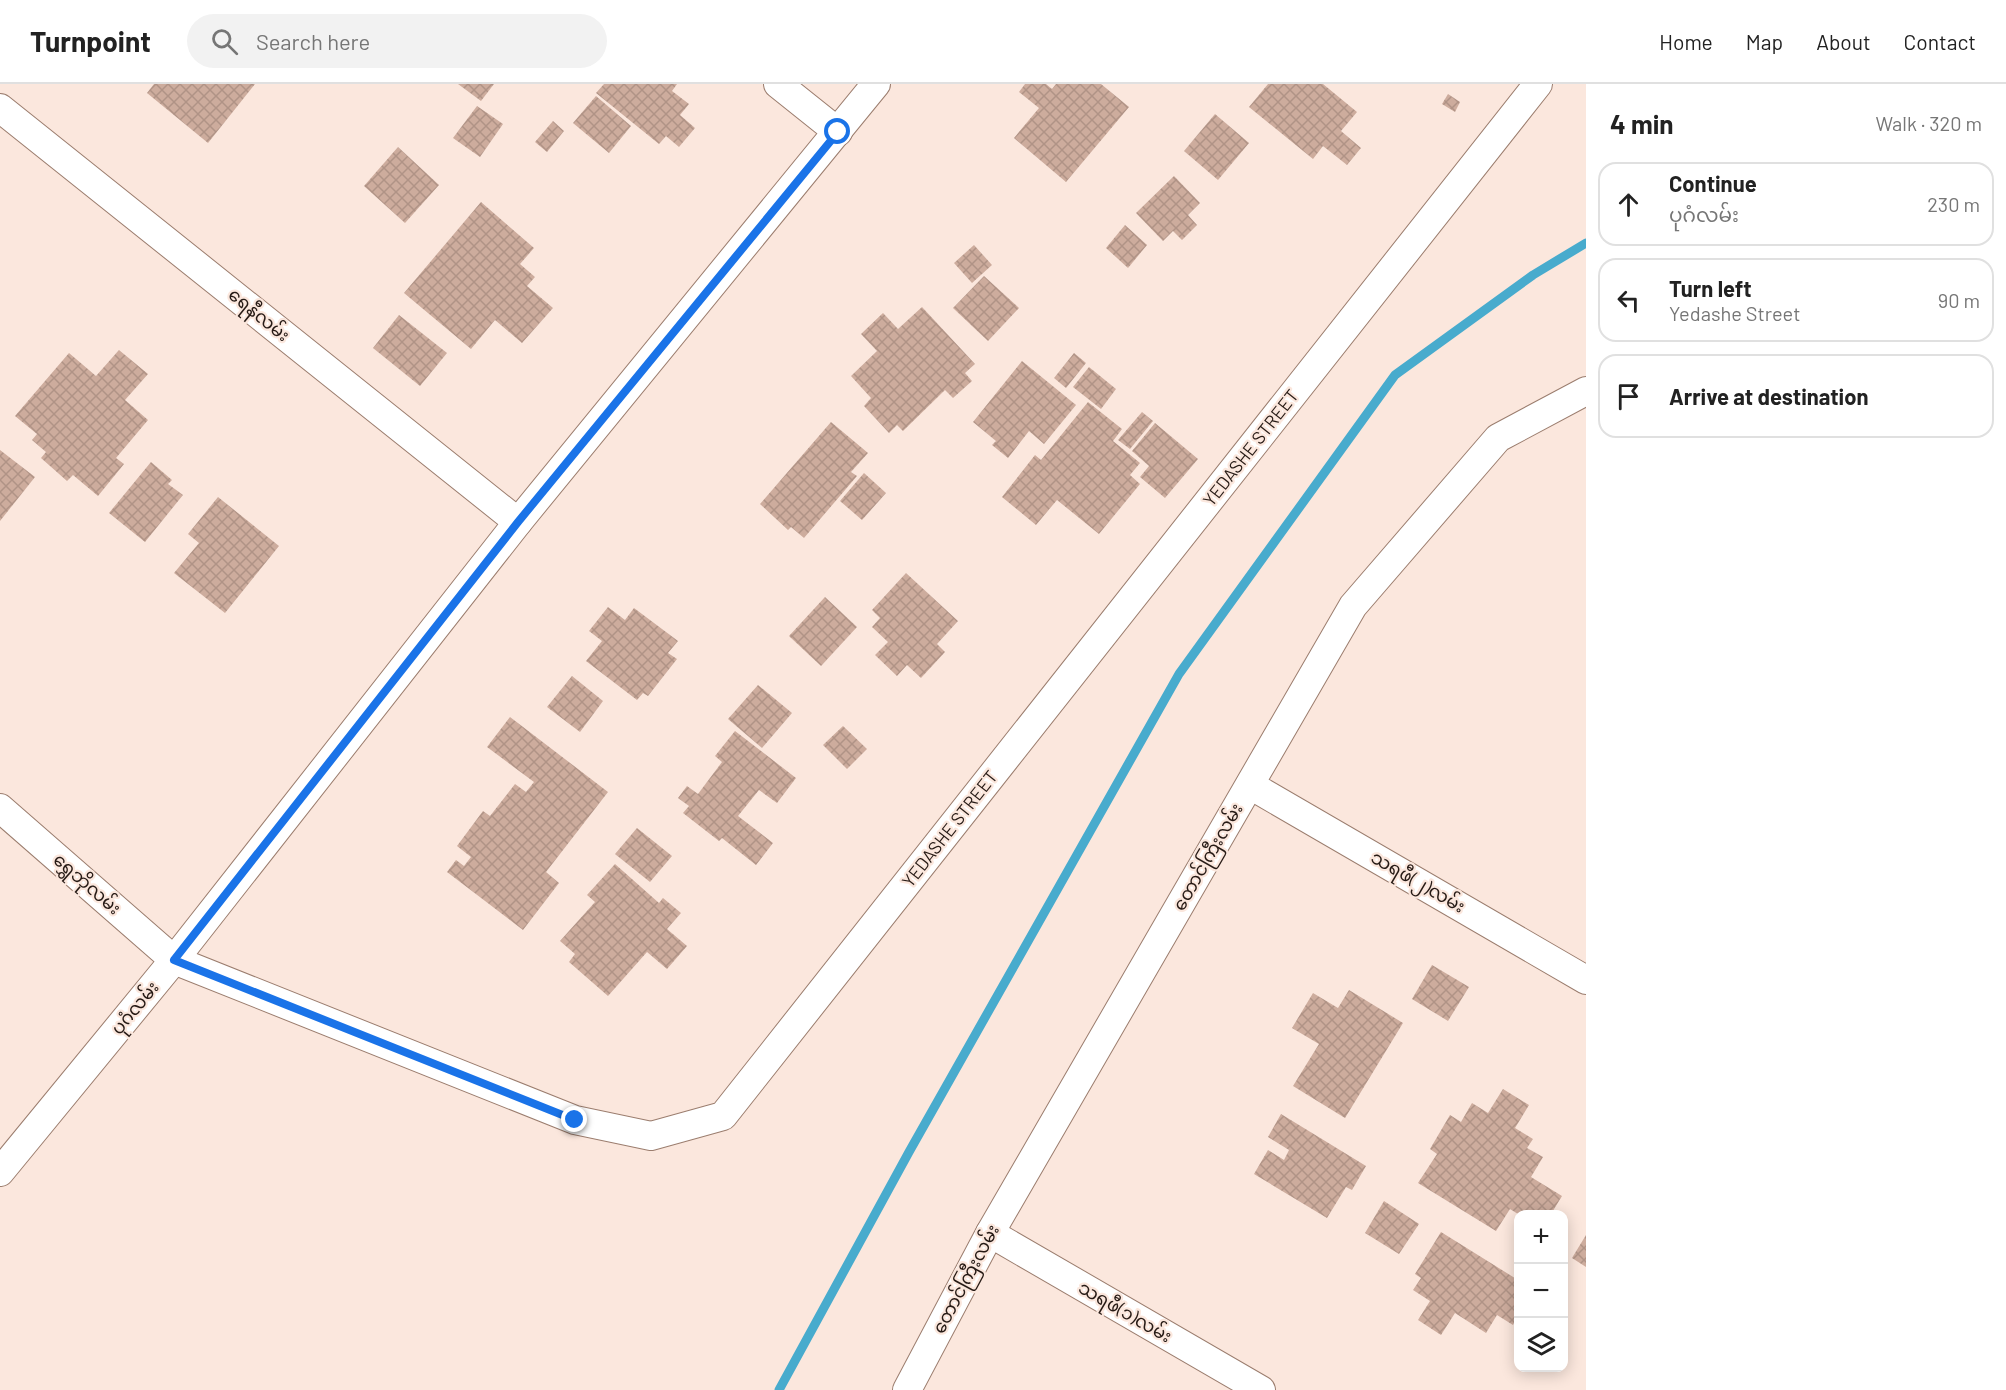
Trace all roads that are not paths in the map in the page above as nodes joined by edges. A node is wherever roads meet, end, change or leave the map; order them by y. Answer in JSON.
{"nodes":[{"id":1,"x":778,"y":84,"type":"edge"},
{"id":2,"x":876,"y":84,"type":"edge"},
{"id":3,"x":1538,"y":84,"type":"edge"},
{"id":4,"x":0,"y":108,"type":"edge"},
{"id":5,"x":838,"y":132,"type":"junction"},
{"id":6,"x":1586,"y":391,"type":"edge"},
{"id":7,"x":518,"y":522,"type":"junction"},
{"id":8,"x":1250,"y":785,"type":"junction"},
{"id":9,"x":0,"y":808,"type":"edge"},
{"id":10,"x":174,"y":960,"type":"junction"},
{"id":11,"x":1586,"y":980,"type":"edge"},
{"id":12,"x":0,"y":1172,"type":"edge"},
{"id":13,"x":990,"y":1233,"type":"junction"},
{"id":14,"x":907,"y":1390,"type":"edge"},
{"id":15,"x":1261,"y":1390,"type":"edge"}],
"edges":[{"from":1,"to":5,"type":"street"},
{"from":2,"to":5,"type":"street","name":"ပုဂံလမ်း"},
{"from":3,"to":10,"type":"street","name":"YEDASHE STREET"},
{"from":4,"to":7,"type":"street","name":"ရေနီလမ်း"},
{"from":5,"to":7,"type":"street","name":"ပုဂံလမ်း"},
{"from":6,"to":8,"type":"street","name":"တောင်ကြီးလမ်း"},
{"from":7,"to":10,"type":"street","name":"ပုဂံလမ်း"},
{"from":8,"to":11,"type":"street","name":"သရဖီ(၂)လမ်း"},
{"from":8,"to":13,"type":"street","name":"တောင်ကြီးလမ်း"},
{"from":9,"to":10,"type":"street","name":"ရွှေဘိုလမ်း"},
{"from":10,"to":12,"type":"street","name":"ပုဂံလမ်း"},
{"from":13,"to":14,"type":"street","name":"တောင်ကြီးလမ်း"},
{"from":13,"to":15,"type":"street","name":"သရဖီ(၁)လမ်း"}]}
